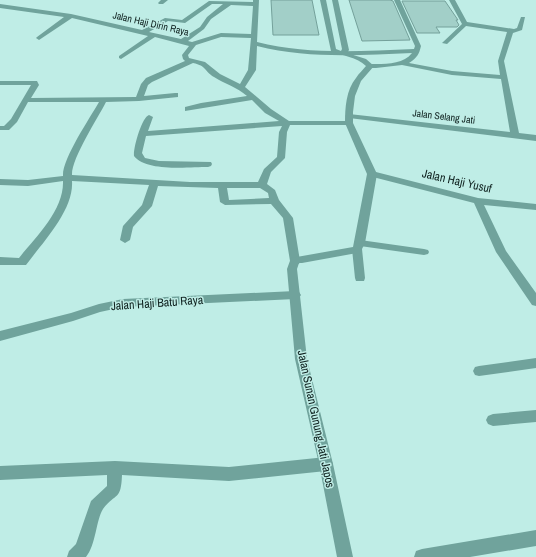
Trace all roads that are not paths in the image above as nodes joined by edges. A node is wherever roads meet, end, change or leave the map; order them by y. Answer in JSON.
{"nodes":[{"id":1,"x":323,"y":0,"type":"edge"},
{"id":2,"x":335,"y":0,"type":"edge"},
{"id":3,"x":397,"y":0,"type":"edge"},
{"id":4,"x":452,"y":0,"type":"edge"},
{"id":5,"x":256,"y":2,"type":"edge"},
{"id":6,"x":229,"y":3,"type":"junction"},
{"id":7,"x":0,"y":6,"type":"edge"},
{"id":8,"x":71,"y":16,"type":"junction"},
{"id":9,"x":523,"y":18,"type":"dead end"},
{"id":10,"x":465,"y":24,"type":"junction"},
{"id":11,"x":329,"y":31,"type":"junction"},
{"id":12,"x":342,"y":31,"type":"junction"},
{"id":13,"x":144,"y":32,"type":"junction"},
{"id":14,"x":510,"y":32,"type":"junction"},
{"id":15,"x":155,"y":34,"type":"junction"},
{"id":16,"x":253,"y":36,"type":"junction"},
{"id":17,"x":39,"y":38,"type":"dead end"},
{"id":18,"x":183,"y":41,"type":"junction"},
{"id":19,"x":253,"y":43,"type":"junction"},
{"id":20,"x":445,"y":43,"type":"dead end"},
{"id":21,"x":192,"y":44,"type":"junction"},
{"id":22,"x":418,"y":51,"type":"junction"},
{"id":23,"x":341,"y":54,"type":"junction"},
{"id":24,"x":121,"y":57,"type":"dead end"},
{"id":25,"x":191,"y":60,"type":"junction"},
{"id":26,"x":400,"y":63,"type":"junction"},
{"id":27,"x":370,"y":66,"type":"junction"},
{"id":28,"x":504,"y":77,"type":"junction"},
{"id":29,"x":0,"y":83,"type":"edge"},
{"id":30,"x":241,"y":87,"type":"junction"},
{"id":31,"x":175,"y":95,"type":"dead end"},
{"id":32,"x":253,"y":98,"type":"junction"},
{"id":33,"x":104,"y":99,"type":"junction"},
{"id":34,"x":140,"y":99,"type":"junction"},
{"id":35,"x":26,"y":100,"type":"junction"},
{"id":36,"x":188,"y":109,"type":"dead end"},
{"id":37,"x":149,"y":117,"type":"dead end"},
{"id":38,"x":349,"y":120,"type":"junction"},
{"id":39,"x":287,"y":123,"type":"junction"},
{"id":40,"x":0,"y":128,"type":"edge"},
{"id":41,"x":143,"y":134,"type":"junction"},
{"id":42,"x":515,"y":136,"type":"junction"},
{"id":43,"x":536,"y":138,"type":"edge"},
{"id":44,"x":208,"y":164,"type":"dead end"},
{"id":45,"x":372,"y":174,"type":"junction"},
{"id":46,"x":69,"y":178,"type":"junction"},
{"id":47,"x":0,"y":182,"type":"edge"},
{"id":48,"x":154,"y":183,"type":"junction"},
{"id":49,"x":222,"y":184,"type":"junction"},
{"id":50,"x":262,"y":185,"type":"junction"},
{"id":51,"x":274,"y":201,"type":"junction"},
{"id":52,"x":478,"y":201,"type":"junction"},
{"id":53,"x":536,"y":206,"type":"edge"},
{"id":54,"x":125,"y":240,"type":"dead end"},
{"id":55,"x":359,"y":246,"type":"junction"},
{"id":56,"x":424,"y":252,"type":"dead end"},
{"id":57,"x":0,"y":261,"type":"edge"},
{"id":58,"x":295,"y":261,"type":"junction"},
{"id":59,"x":360,"y":278,"type":"dead end"},
{"id":60,"x":295,"y":295,"type":"junction"},
{"id":61,"x":536,"y":302,"type":"edge"},
{"id":62,"x":0,"y":336,"type":"edge"},
{"id":63,"x":536,"y":363,"type":"edge"},
{"id":64,"x":479,"y":371,"type":"dead end"},
{"id":65,"x":536,"y":416,"type":"edge"},
{"id":66,"x":493,"y":420,"type":"dead end"},
{"id":67,"x":326,"y":464,"type":"junction"},
{"id":68,"x":115,"y":468,"type":"junction"},
{"id":69,"x":0,"y":473,"type":"edge"},
{"id":70,"x":536,"y":538,"type":"edge"},
{"id":71,"x":75,"y":557,"type":"edge"},
{"id":72,"x":344,"y":557,"type":"edge"},
{"id":73,"x":422,"y":557,"type":"edge"}],
"edges":[{"from":1,"to":11,"type":"street"},
{"from":2,"to":12,"type":"street"},
{"from":3,"to":22,"type":"street"},
{"from":4,"to":10,"type":"street"},
{"from":5,"to":6,"type":"street"},
{"from":5,"to":16,"type":"street"},
{"from":6,"to":13,"type":"street"},
{"from":6,"to":18,"type":"street"},
{"from":7,"to":8,"type":"street","name":"Jalan Haji Dirin Raya"},
{"from":8,"to":13,"type":"street","name":"Jalan Haji Dirin Raya"},
{"from":8,"to":17,"type":"street"},
{"from":9,"to":14,"type":"street"},
{"from":10,"to":14,"type":"street"},
{"from":10,"to":20,"type":"street"},
{"from":11,"to":12,"type":"street"},
{"from":11,"to":23,"type":"street"},
{"from":12,"to":23,"type":"street"},
{"from":13,"to":15,"type":"street","name":"Jalan Haji Dirin Raya"},
{"from":14,"to":28,"type":"street"},
{"from":15,"to":18,"type":"street","name":"Jalan Haji Dirin Raya"},
{"from":15,"to":24,"type":"street"},
{"from":16,"to":19,"type":"street"},
{"from":16,"to":21,"type":"street"},
{"from":18,"to":21,"type":"street","name":"Jalan Haji Dirin Raya"},
{"from":19,"to":23,"type":"street"},
{"from":19,"to":30,"type":"street"},
{"from":21,"to":25,"type":"street","name":"Jalan Haji Dirin Raya"},
{"from":22,"to":23,"type":"street"},
{"from":22,"to":26,"type":"street"},
{"from":23,"to":27,"type":"street"},
{"from":25,"to":30,"type":"street"},
{"from":25,"to":34,"type":"street"},
{"from":26,"to":27,"type":"street"},
{"from":26,"to":28,"type":"street"},
{"from":27,"to":38,"type":"street"},
{"from":28,"to":42,"type":"street"},
{"from":29,"to":35,"type":"street"},
{"from":30,"to":32,"type":"street"},
{"from":31,"to":34,"type":"street"},
{"from":32,"to":36,"type":"street"},
{"from":32,"to":39,"type":"street"},
{"from":33,"to":34,"type":"street"},
{"from":33,"to":35,"type":"street"},
{"from":33,"to":46,"type":"street"},
{"from":35,"to":40,"type":"street"},
{"from":37,"to":41,"type":"street"},
{"from":38,"to":39,"type":"street"},
{"from":38,"to":42,"type":"street","name":"Jalan Selang Jati"},
{"from":38,"to":45,"type":"street"},
{"from":39,"to":41,"type":"street"},
{"from":39,"to":50,"type":"street"},
{"from":41,"to":44,"type":"street"},
{"from":42,"to":43,"type":"street","name":"Jalan Selang Jati"},
{"from":45,"to":52,"type":"street","name":"Jalan Haji Yusuf"},
{"from":45,"to":55,"type":"street"},
{"from":46,"to":47,"type":"street"},
{"from":46,"to":48,"type":"street"},
{"from":46,"to":57,"type":"street"},
{"from":48,"to":49,"type":"street"},
{"from":48,"to":54,"type":"street"},
{"from":49,"to":50,"type":"street"},
{"from":49,"to":51,"type":"street"},
{"from":50,"to":51,"type":"street","name":"Jalan Sunan Gunung Jati Japos"},
{"from":51,"to":58,"type":"street","name":"Jalan Sunan Gunung Jati Japos"},
{"from":52,"to":53,"type":"street","name":"Jalan Haji Yusuf"},
{"from":52,"to":61,"type":"street"},
{"from":55,"to":56,"type":"street"},
{"from":55,"to":58,"type":"street"},
{"from":55,"to":59,"type":"street"},
{"from":58,"to":60,"type":"street","name":"Jalan Sunan Gunung Jati Japos"},
{"from":60,"to":62,"type":"street","name":"Jalan Haji Batu Raya"},
{"from":60,"to":67,"type":"street","name":"Jalan Sunan Gunung Jati Japos"},
{"from":63,"to":64,"type":"street"},
{"from":65,"to":66,"type":"street"},
{"from":67,"to":68,"type":"street"},
{"from":67,"to":72,"type":"street","name":"Jalan Sunan Gunung Jati Japos"},
{"from":68,"to":69,"type":"street"},
{"from":68,"to":71,"type":"street"},
{"from":70,"to":73,"type":"street"}]}
